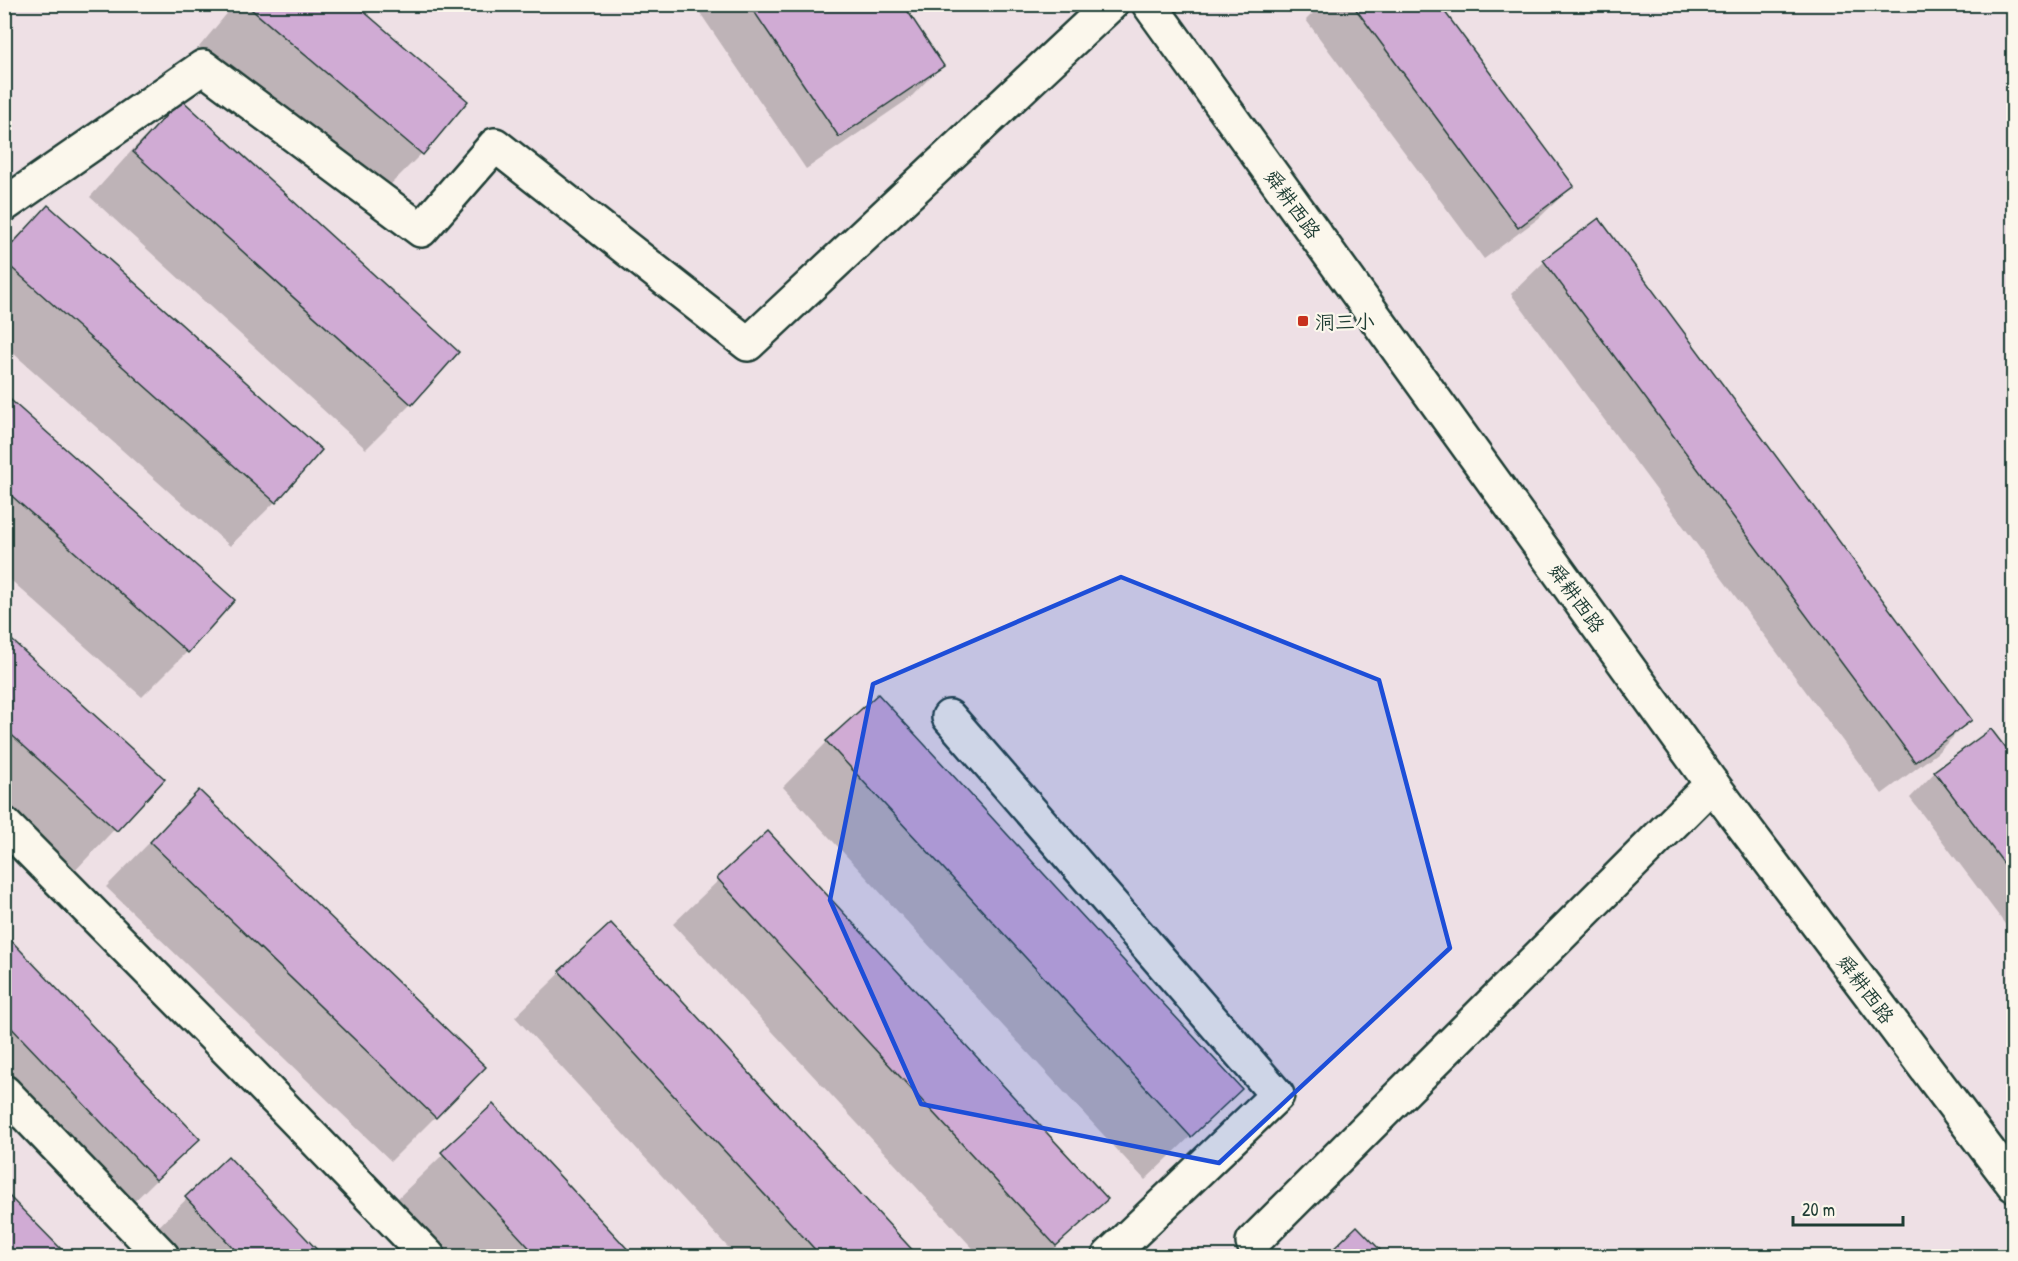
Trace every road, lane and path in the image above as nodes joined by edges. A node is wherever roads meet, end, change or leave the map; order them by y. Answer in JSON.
{"nodes":[{"id":1,"x":1111,"y":4,"type":"edge"},
{"id":2,"x":1149,"y":4,"type":"edge"},
{"id":3,"x":4,"y":205,"type":"edge"},
{"id":4,"x":949,"y":717,"type":"dead end"},
{"id":5,"x":1712,"y":783,"type":"junction"},
{"id":6,"x":4,"y":824,"type":"edge"},
{"id":7,"x":4,"y":1092,"type":"edge"},
{"id":8,"x":2013,"y":1185,"type":"edge"},
{"id":9,"x":1253,"y":1242,"type":"dead end"},
{"id":10,"x":162,"y":1257,"type":"edge"},
{"id":11,"x":428,"y":1257,"type":"edge"},
{"id":12,"x":1109,"y":1257,"type":"edge"}],
"edges":[{"from":1,"to":3,"type":"street"},
{"from":2,"to":5,"type":"street","name":"舜耕西路"},
{"from":4,"to":12,"type":"street"},
{"from":5,"to":8,"type":"street","name":"舜耕西路"},
{"from":5,"to":9,"type":"street"},
{"from":6,"to":11,"type":"street"},
{"from":7,"to":10,"type":"street"}]}
